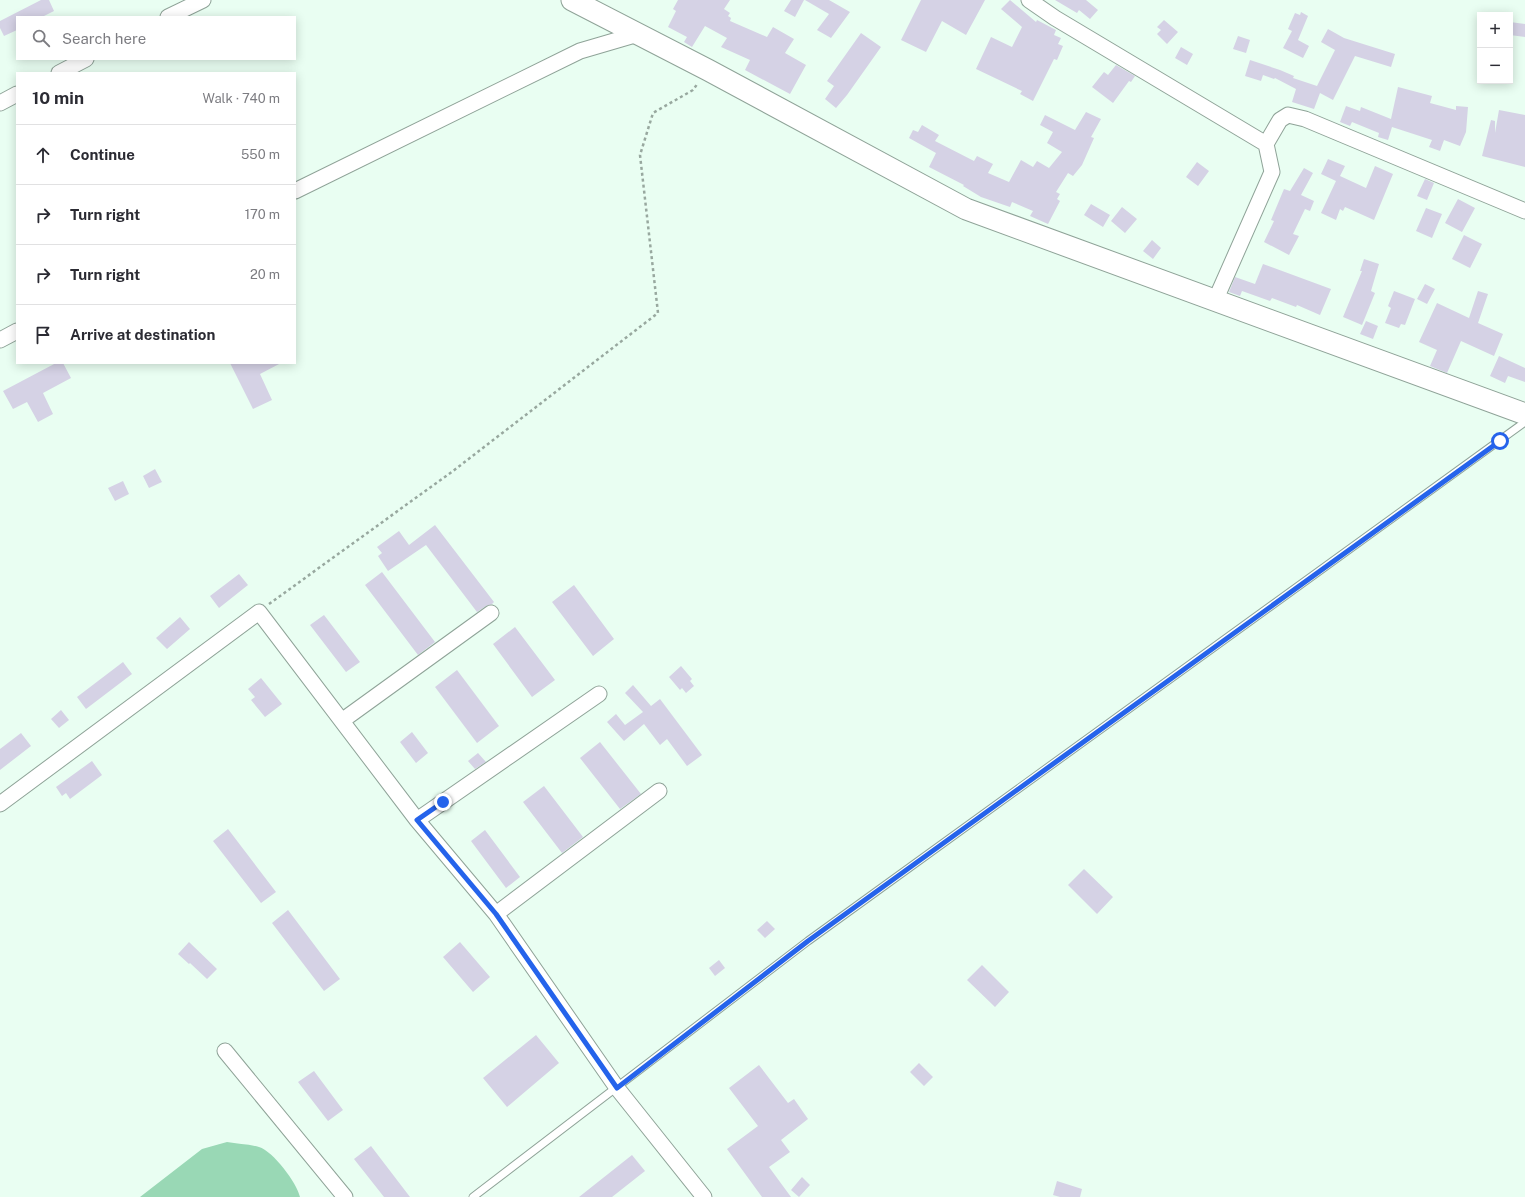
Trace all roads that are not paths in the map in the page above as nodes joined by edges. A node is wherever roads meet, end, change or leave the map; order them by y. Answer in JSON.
{"nodes":[{"id":1,"x":203,"y":0,"type":"edge"},
{"id":2,"x":572,"y":0,"type":"edge"},
{"id":3,"x":1029,"y":0,"type":"edge"},
{"id":4,"x":170,"y":16,"type":"edge"},
{"id":5,"x":638,"y":34,"type":"junction"},
{"id":6,"x":84,"y":60,"type":"edge"},
{"id":7,"x":61,"y":72,"type":"edge"},
{"id":8,"x":16,"y":95,"type":"edge"},
{"id":9,"x":0,"y":103,"type":"edge"},
{"id":10,"x":1266,"y":144,"type":"junction"},
{"id":11,"x":296,"y":191,"type":"edge"},
{"id":12,"x":1525,"y":211,"type":"edge"},
{"id":13,"x":1215,"y":301,"type":"junction"},
{"id":14,"x":16,"y":332,"type":"edge"},
{"id":15,"x":0,"y":340,"type":"edge"},
{"id":16,"x":1525,"y":414,"type":"edge"},
{"id":17,"x":1525,"y":422,"type":"edge"},
{"id":18,"x":491,"y":612,"type":"dead end"},
{"id":19,"x":599,"y":694,"type":"dead end"},
{"id":20,"x":343,"y":720,"type":"junction"},
{"id":21,"x":658,"y":791,"type":"dead end"},
{"id":22,"x":0,"y":804,"type":"edge"},
{"id":23,"x":417,"y":820,"type":"junction"},
{"id":24,"x":496,"y":914,"type":"junction"},
{"id":25,"x":225,"y":1051,"type":"dead end"},
{"id":26,"x":617,"y":1088,"type":"junction"},
{"id":27,"x":345,"y":1197,"type":"edge"},
{"id":28,"x":473,"y":1197,"type":"edge"},
{"id":29,"x":704,"y":1197,"type":"edge"}],
"edges":[{"from":1,"to":4,"type":"street"},
{"from":2,"to":5,"type":"main road"},
{"from":3,"to":10,"type":"street"},
{"from":5,"to":11,"type":"street"},
{"from":5,"to":13,"type":"main road"},
{"from":6,"to":7,"type":"street"},
{"from":8,"to":9,"type":"street"},
{"from":10,"to":12,"type":"street"},
{"from":10,"to":13,"type":"street"},
{"from":13,"to":16,"type":"main road"},
{"from":14,"to":15,"type":"street"},
{"from":17,"to":26,"type":"lane"},
{"from":18,"to":20,"type":"street"},
{"from":19,"to":23,"type":"street"},
{"from":20,"to":22,"type":"street"},
{"from":20,"to":23,"type":"street"},
{"from":21,"to":24,"type":"street"},
{"from":23,"to":24,"type":"street"},
{"from":24,"to":26,"type":"street"},
{"from":25,"to":27,"type":"street"},
{"from":26,"to":28,"type":"lane"},
{"from":26,"to":29,"type":"street"}]}
